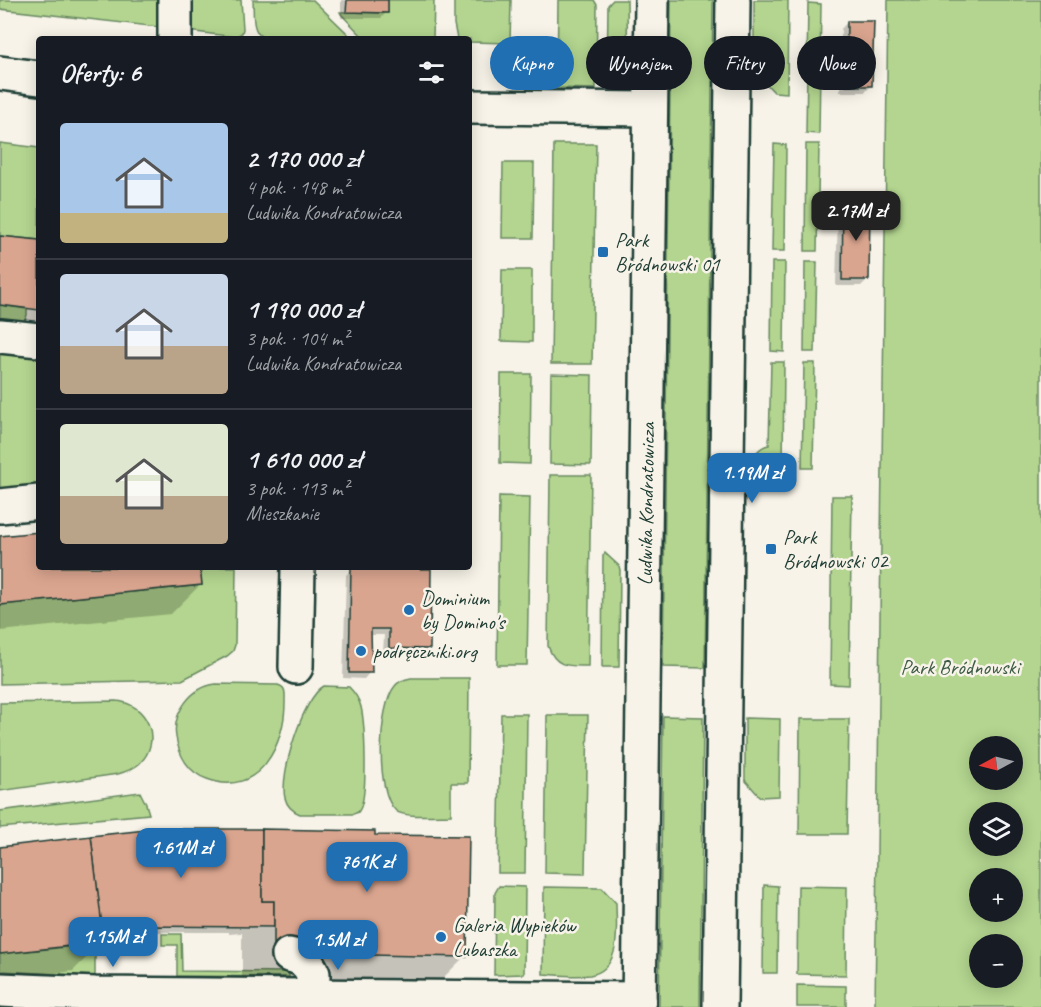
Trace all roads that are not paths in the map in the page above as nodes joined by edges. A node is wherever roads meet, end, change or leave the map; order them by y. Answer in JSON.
{"nodes":[{"id":1,"x":175,"y":0,"type":"edge"},
{"id":2,"x":652,"y":0,"type":"edge"},
{"id":3,"x":732,"y":0,"type":"edge"},
{"id":4,"x":175,"y":36,"type":"edge"},
{"id":5,"x":0,"y":74,"type":"edge"},
{"id":6,"x":36,"y":78,"type":"edge"},
{"id":7,"x":472,"y":107,"type":"edge"},
{"id":8,"x":650,"y":109,"type":"junction"},
{"id":9,"x":0,"y":336,"type":"edge"},
{"id":10,"x":36,"y":340,"type":"edge"},
{"id":11,"x":36,"y":502,"type":"edge"},
{"id":12,"x":0,"y":506,"type":"edge"},
{"id":13,"x":298,"y":570,"type":"edge"},
{"id":14,"x":296,"y":667,"type":"dead end"},
{"id":15,"x":289,"y":955,"type":"dead end"},
{"id":16,"x":0,"y":990,"type":"edge"},
{"id":17,"x":95,"y":1000,"type":"edge"},
{"id":18,"x":225,"y":1001,"type":"edge"},
{"id":19,"x":313,"y":1001,"type":"edge"},
{"id":20,"x":639,"y":1003,"type":"edge"},
{"id":21,"x":720,"y":1007,"type":"edge"}],
"edges":[{"from":1,"to":4,"type":"main road"},
{"from":2,"to":8,"type":"main road","name":"Ludwika Kondratowicza"},
{"from":3,"to":21,"type":"main road"},
{"from":5,"to":6,"type":"main road"},
{"from":7,"to":8,"type":"main road"},
{"from":8,"to":20,"type":"main road","name":"Ludwika Kondratowicza"},
{"from":9,"to":10,"type":"main road"},
{"from":11,"to":12,"type":"main road"},
{"from":13,"to":14,"type":"main road"},
{"from":15,"to":19,"type":"main road"},
{"from":16,"to":17,"type":"main road"},
{"from":17,"to":18,"type":"main road"},
{"from":18,"to":19,"type":"main road"},
{"from":19,"to":20,"type":"main road"}]}
